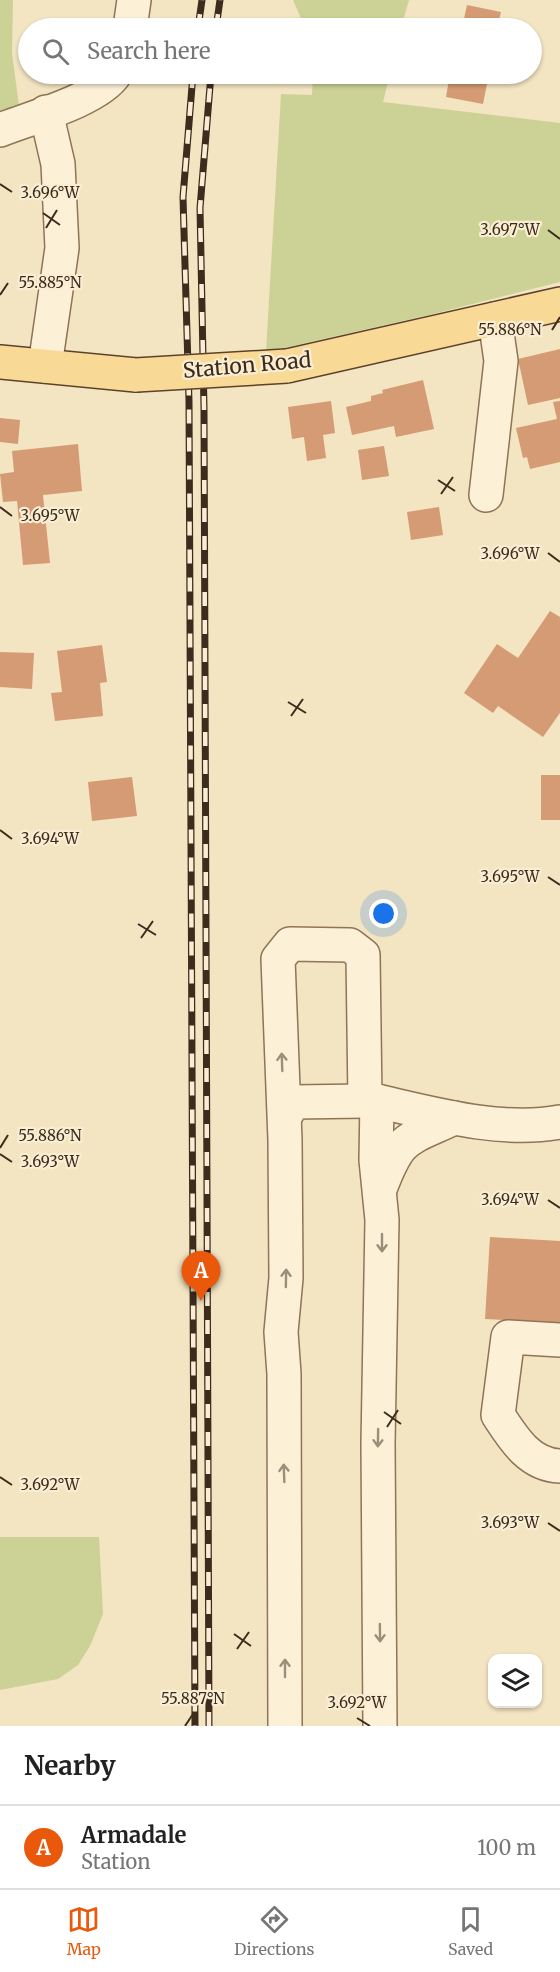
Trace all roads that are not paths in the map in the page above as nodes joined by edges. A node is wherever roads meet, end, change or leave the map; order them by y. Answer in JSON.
{"nodes":[{"id":1,"x":134,"y":0,"type":"edge"},
{"id":2,"x":131,"y":18,"type":"edge"},
{"id":3,"x":105,"y":84,"type":"edge"},
{"id":4,"x":46,"y":112,"type":"junction"},
{"id":5,"x":0,"y":130,"type":"edge"},
{"id":6,"x":560,"y":304,"type":"edge"},
{"id":7,"x":495,"y":319,"type":"junction"},
{"id":8,"x":0,"y":362,"type":"edge"},
{"id":9,"x":45,"y":366,"type":"junction"},
{"id":10,"x":486,"y":495,"type":"dead end"},
{"id":11,"x":371,"y":1101,"type":"junction"},
{"id":12,"x":285,"y":1116,"type":"junction"},
{"id":13,"x":454,"y":1118,"type":"junction"},
{"id":14,"x":553,"y":1128,"type":"edge"},
{"id":15,"x":379,"y":1192,"type":"junction"},
{"id":16,"x":560,"y":1340,"type":"edge"},
{"id":17,"x":560,"y":1466,"type":"edge"},
{"id":18,"x":285,"y":1726,"type":"edge"},
{"id":19,"x":380,"y":1726,"type":"edge"}],
"edges":[{"from":1,"to":2,"type":"lane"},
{"from":3,"to":4,"type":"lane"},
{"from":4,"to":5,"type":"lane"},
{"from":4,"to":9,"type":"lane"},
{"from":6,"to":7,"type":"main road","name":"Station Road"},
{"from":7,"to":9,"type":"main road","name":"Station Road","bridge":true},
{"from":7,"to":10,"type":"lane"},
{"from":8,"to":9,"type":"main road","name":"Station Road"},
{"from":11,"to":12,"type":"lane"},
{"from":12,"to":11,"type":"lane","one_way":true},
{"from":11,"to":13,"type":"lane"},
{"from":11,"to":15,"type":"lane"},
{"from":18,"to":12,"type":"lane","one_way":true},
{"from":13,"to":14,"type":"lane"},
{"from":13,"to":15,"type":"lane"},
{"from":15,"to":19,"type":"lane","one_way":true},
{"from":16,"to":17,"type":"lane"}]}
